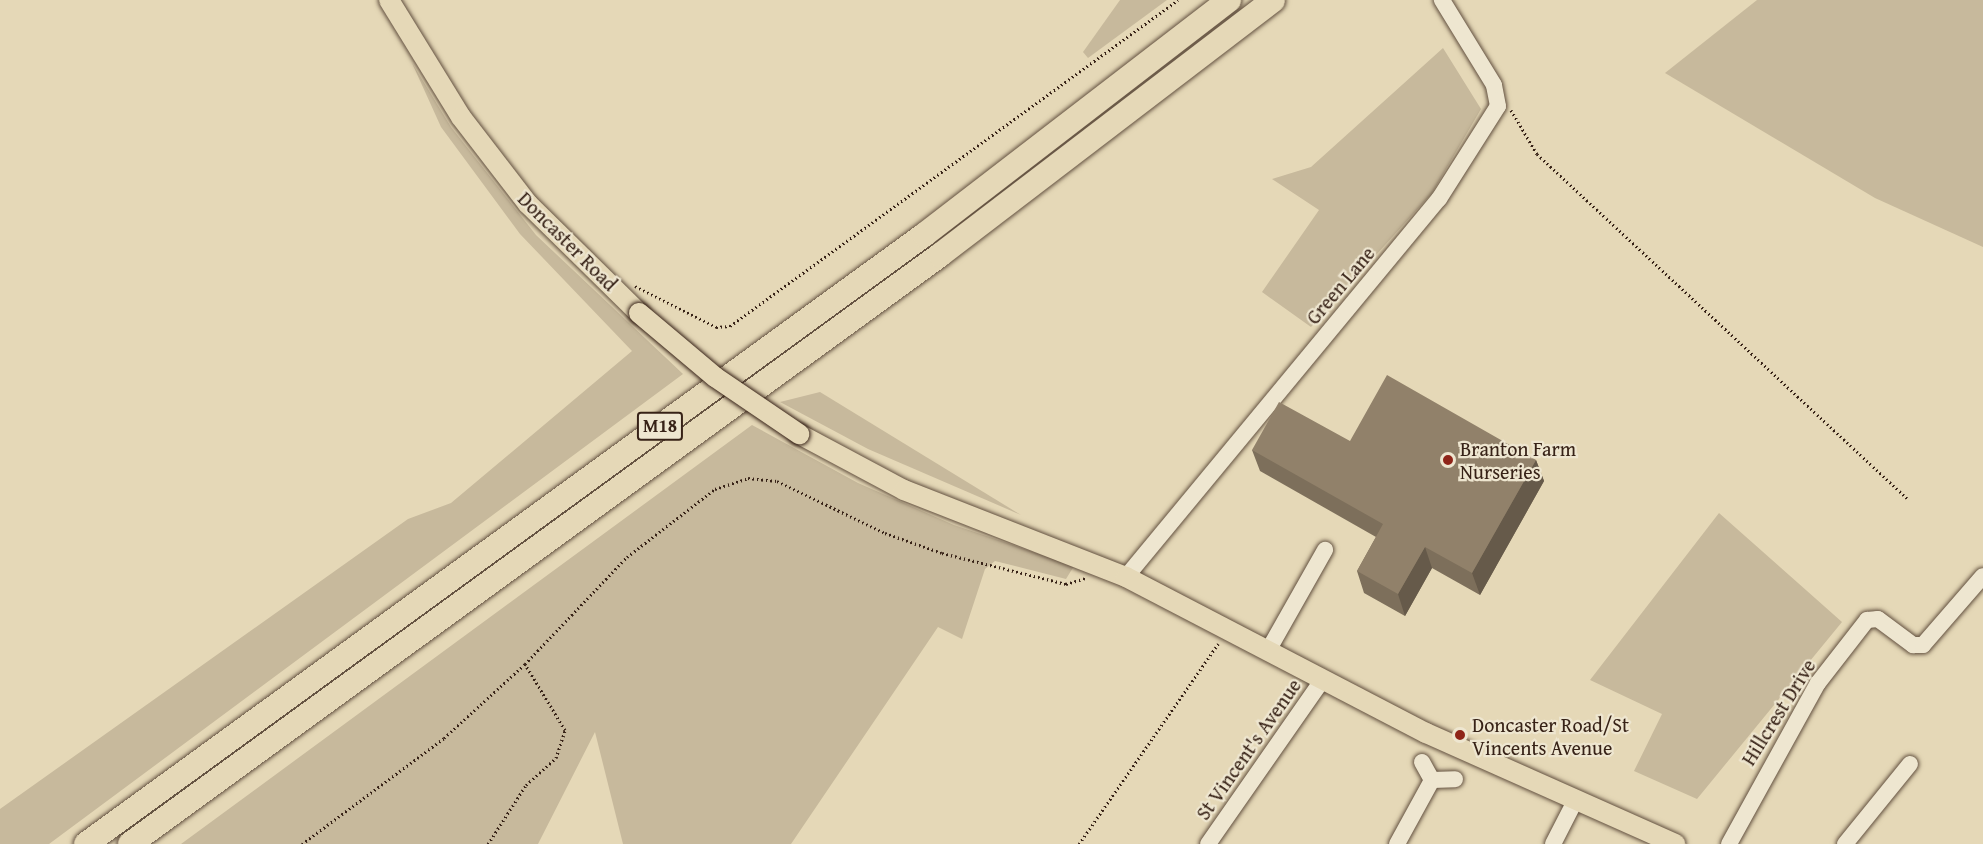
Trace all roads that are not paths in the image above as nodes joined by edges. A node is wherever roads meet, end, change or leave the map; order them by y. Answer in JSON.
{"nodes":[{"id":1,"x":390,"y":0,"type":"edge"},
{"id":2,"x":1229,"y":0,"type":"edge"},
{"id":3,"x":1273,"y":0,"type":"edge"},
{"id":4,"x":1442,"y":0,"type":"edge"},
{"id":5,"x":1325,"y":550,"type":"dead end"},
{"id":6,"x":1983,"y":576,"type":"edge"},
{"id":7,"x":1126,"y":577,"type":"junction"},
{"id":8,"x":1269,"y":649,"type":"junction"},
{"id":9,"x":1323,"y":679,"type":"junction"},
{"id":10,"x":1422,"y":762,"type":"dead end"},
{"id":11,"x":1910,"y":765,"type":"dead end"},
{"id":12,"x":1455,"y":779,"type":"dead end"},
{"id":13,"x":1432,"y":780,"type":"junction"},
{"id":14,"x":1574,"y":803,"type":"junction"},
{"id":15,"x":86,"y":844,"type":"edge"},
{"id":16,"x":130,"y":844,"type":"edge"},
{"id":17,"x":1208,"y":844,"type":"edge"},
{"id":18,"x":1397,"y":844,"type":"edge"},
{"id":19,"x":1553,"y":844,"type":"edge"},
{"id":20,"x":1675,"y":844,"type":"edge"},
{"id":21,"x":1729,"y":844,"type":"edge"},
{"id":22,"x":1845,"y":844,"type":"edge"}],
"edges":[{"from":1,"to":7,"type":"main road","name":"Doncaster Road","bridge":true},
{"from":2,"to":15,"type":"highway","number":"M18"},
{"from":3,"to":16,"type":"highway","number":"M18"},
{"from":4,"to":7,"type":"street","name":"Green Lane"},
{"from":5,"to":8,"type":"street"},
{"from":6,"to":21,"type":"street","name":"Hillcrest Drive"},
{"from":7,"to":8,"type":"main road","name":"Doncaster Road"},
{"from":8,"to":9,"type":"main road","name":"Doncaster Road"},
{"from":9,"to":14,"type":"main road","name":"Doncaster Road"},
{"from":9,"to":17,"type":"street","name":"St Vincent's Avenue"},
{"from":10,"to":13,"type":"street"},
{"from":11,"to":22,"type":"street"},
{"from":12,"to":13,"type":"street"},
{"from":13,"to":18,"type":"street"},
{"from":14,"to":19,"type":"street"},
{"from":14,"to":20,"type":"main road","name":"Doncaster Road"}]}
